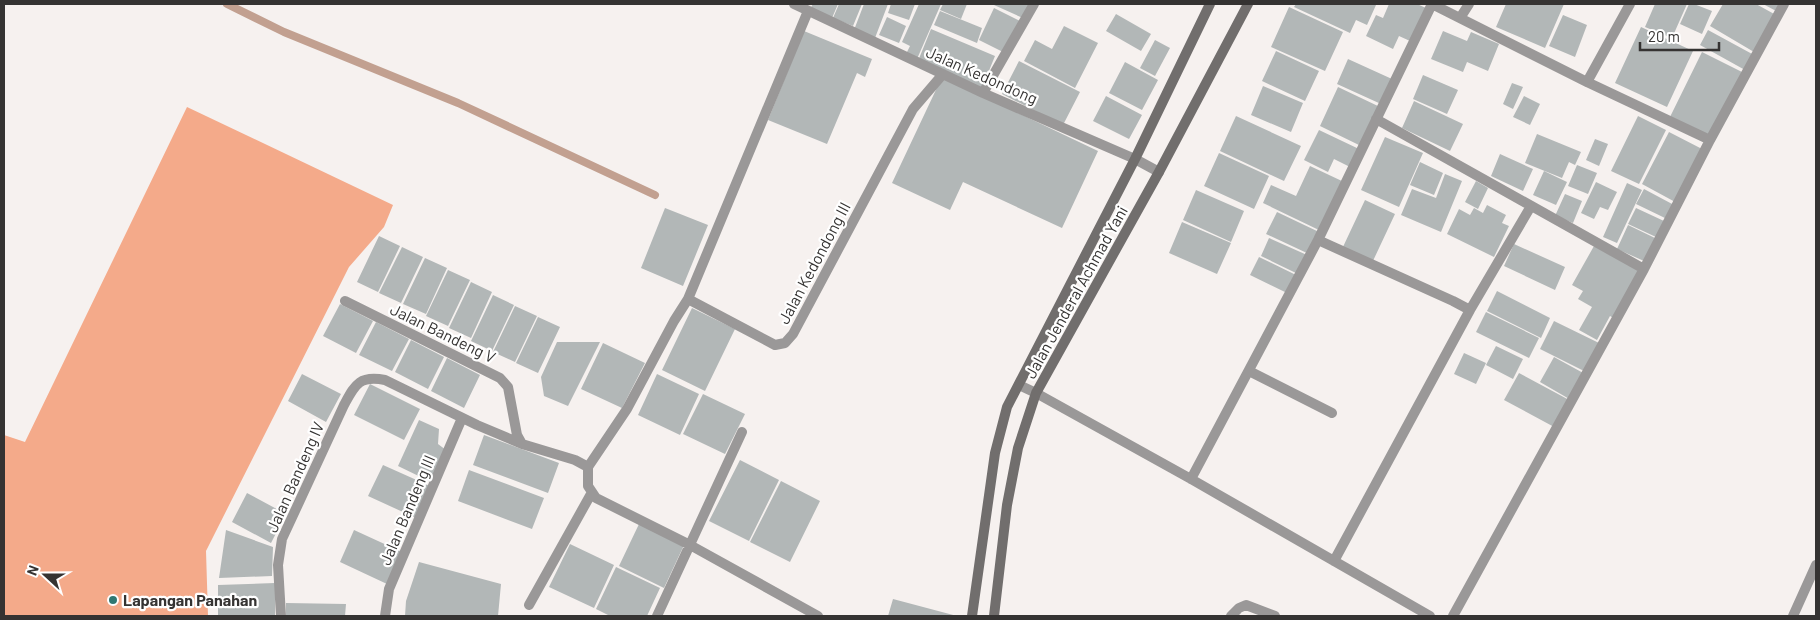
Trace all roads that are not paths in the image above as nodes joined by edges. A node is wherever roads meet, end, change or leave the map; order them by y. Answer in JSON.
{"nodes":[{"id":1,"x":794,"y":4,"type":"edge"},
{"id":2,"x":1034,"y":4,"type":"edge"},
{"id":3,"x":1210,"y":4,"type":"edge"},
{"id":4,"x":1248,"y":4,"type":"edge"},
{"id":5,"x":1432,"y":4,"type":"edge"},
{"id":6,"x":1469,"y":4,"type":"edge"},
{"id":7,"x":1630,"y":4,"type":"edge"},
{"id":8,"x":1784,"y":4,"type":"edge"},
{"id":9,"x":808,"y":11,"type":"junction"},
{"id":10,"x":1460,"y":18,"type":"junction"},
{"id":11,"x":943,"y":74,"type":"junction"},
{"id":12,"x":1587,"y":82,"type":"junction"},
{"id":13,"x":983,"y":93,"type":"junction"},
{"id":14,"x":1376,"y":119,"type":"junction"},
{"id":15,"x":1710,"y":140,"type":"junction"},
{"id":16,"x":1135,"y":159,"type":"junction"},
{"id":17,"x":1159,"y":172,"type":"junction"},
{"id":18,"x":1531,"y":206,"type":"junction"},
{"id":19,"x":1318,"y":240,"type":"junction"},
{"id":20,"x":1644,"y":269,"type":"junction"},
{"id":21,"x":688,"y":299,"type":"junction"},
{"id":22,"x":345,"y":301,"type":"dead end"},
{"id":23,"x":1470,"y":310,"type":"junction"},
{"id":24,"x":1248,"y":371,"type":"junction"},
{"id":25,"x":1019,"y":385,"type":"junction"},
{"id":26,"x":1036,"y":393,"type":"junction"},
{"id":27,"x":1332,"y":413,"type":"dead end"},
{"id":28,"x":462,"y":418,"type":"junction"},
{"id":29,"x":742,"y":432,"type":"dead end"},
{"id":30,"x":520,"y":439,"type":"junction"},
{"id":31,"x":588,"y":467,"type":"junction"},
{"id":32,"x":1191,"y":479,"type":"junction"},
{"id":33,"x":591,"y":494,"type":"junction"},
{"id":34,"x":690,"y":545,"type":"junction"},
{"id":35,"x":1334,"y":561,"type":"junction"},
{"id":36,"x":1816,"y":566,"type":"edge"},
{"id":37,"x":529,"y":605,"type":"dead end"},
{"id":38,"x":281,"y":616,"type":"edge"},
{"id":39,"x":385,"y":616,"type":"edge"},
{"id":40,"x":657,"y":616,"type":"edge"},
{"id":41,"x":818,"y":616,"type":"edge"},
{"id":42,"x":972,"y":616,"type":"edge"},
{"id":43,"x":994,"y":616,"type":"edge"},
{"id":44,"x":1231,"y":616,"type":"edge"},
{"id":45,"x":1275,"y":616,"type":"edge"},
{"id":46,"x":1430,"y":616,"type":"edge"},
{"id":47,"x":1453,"y":616,"type":"edge"},
{"id":48,"x":1793,"y":616,"type":"edge"}],
"edges":[{"from":1,"to":9,"type":"street","name":"Jalan Kedondong"},
{"from":2,"to":13,"type":"street"},
{"from":3,"to":16,"type":"main road","name":"Jalan Jenderal Achmad Yani"},
{"from":4,"to":17,"type":"main road","name":"Jalan Jenderal Achmad Yani"},
{"from":5,"to":10,"type":"street"},
{"from":5,"to":14,"type":"street"},
{"from":6,"to":10,"type":"street"},
{"from":7,"to":12,"type":"street"},
{"from":8,"to":15,"type":"street"},
{"from":9,"to":11,"type":"street","name":"Jalan Kedondong"},
{"from":9,"to":21,"type":"street"},
{"from":10,"to":12,"type":"street"},
{"from":11,"to":13,"type":"street","name":"Jalan Kedondong"},
{"from":11,"to":21,"type":"street","name":"Jalan Kedondong III"},
{"from":12,"to":15,"type":"street"},
{"from":13,"to":16,"type":"street","name":"Jalan Kedondong"},
{"from":14,"to":18,"type":"street"},
{"from":14,"to":19,"type":"street"},
{"from":15,"to":20,"type":"street"},
{"from":16,"to":17,"type":"street","name":"Jalan Kedondong"},
{"from":16,"to":25,"type":"main road","name":"Jalan Jenderal Achmad Yani"},
{"from":17,"to":26,"type":"main road","name":"Jalan Jenderal Achmad Yani"},
{"from":18,"to":20,"type":"street"},
{"from":18,"to":23,"type":"street"},
{"from":19,"to":23,"type":"street"},
{"from":19,"to":24,"type":"street"},
{"from":20,"to":47,"type":"street"},
{"from":21,"to":31,"type":"street"},
{"from":22,"to":30,"type":"street","name":"Jalan Bandeng V"},
{"from":23,"to":35,"type":"street"},
{"from":24,"to":27,"type":"street"},
{"from":24,"to":32,"type":"street"},
{"from":25,"to":26,"type":"street"},
{"from":25,"to":42,"type":"main road","name":"Jalan Jenderal Achmad Yani"},
{"from":26,"to":32,"type":"street"},
{"from":26,"to":43,"type":"main road","name":"Jalan Jenderal Achmad Yani"},
{"from":28,"to":30,"type":"street"},
{"from":28,"to":38,"type":"street","name":"Jalan Bandeng IV"},
{"from":28,"to":39,"type":"street","name":"Jalan Bandeng III"},
{"from":29,"to":34,"type":"street"},
{"from":30,"to":31,"type":"street"},
{"from":31,"to":33,"type":"street"},
{"from":32,"to":35,"type":"street"},
{"from":33,"to":34,"type":"street"},
{"from":33,"to":37,"type":"street"},
{"from":34,"to":40,"type":"street"},
{"from":34,"to":41,"type":"street"},
{"from":35,"to":46,"type":"street"},
{"from":36,"to":48,"type":"street"},
{"from":44,"to":45,"type":"street"}]}
